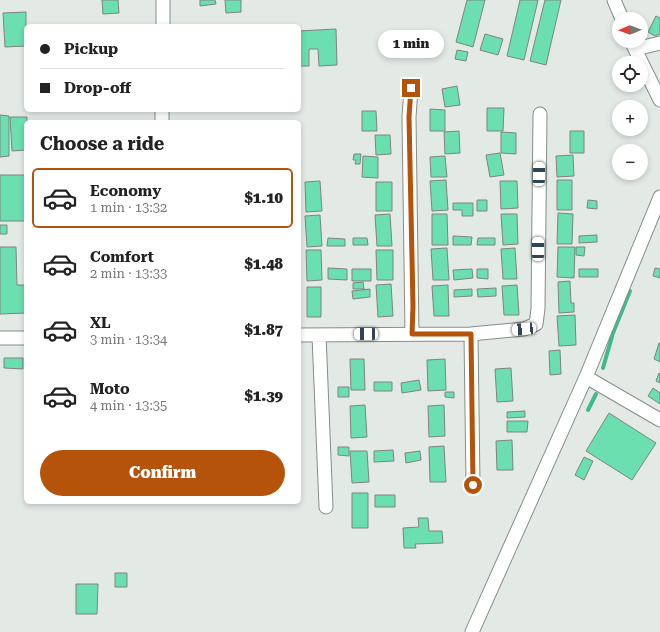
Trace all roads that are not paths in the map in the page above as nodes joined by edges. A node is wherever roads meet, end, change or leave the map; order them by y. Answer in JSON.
{"nodes":[{"id":1,"x":163,"y":0,"type":"edge"},
{"id":2,"x":614,"y":0,"type":"edge"},
{"id":3,"x":619,"y":12,"type":"edge"},
{"id":4,"x":163,"y":24,"type":"edge"},
{"id":5,"x":660,"y":43,"type":"edge"},
{"id":6,"x":648,"y":44,"type":"edge"},
{"id":7,"x":634,"y":48,"type":"edge"},
{"id":8,"x":411,"y":88,"type":"dead end"},
{"id":9,"x":660,"y":100,"type":"edge"},
{"id":10,"x":540,"y":114,"type":"dead end"},
{"id":11,"x":660,"y":197,"type":"edge"},
{"id":12,"x":412,"y":334,"type":"junction"},
{"id":13,"x":471,"y":334,"type":"junction"},
{"id":14,"x":301,"y":335,"type":"edge"},
{"id":15,"x":319,"y":335,"type":"junction"},
{"id":16,"x":0,"y":338,"type":"edge"},
{"id":17,"x":24,"y":338,"type":"edge"},
{"id":18,"x":586,"y":376,"type":"junction"},
{"id":19,"x":660,"y":420,"type":"edge"},
{"id":20,"x":473,"y":485,"type":"dead end"},
{"id":21,"x":326,"y":507,"type":"dead end"},
{"id":22,"x":472,"y":632,"type":"edge"}],
"edges":[{"from":1,"to":4,"type":"street"},
{"from":2,"to":3,"type":"street"},
{"from":5,"to":6,"type":"street"},
{"from":7,"to":9,"type":"street"},
{"from":8,"to":12,"type":"street"},
{"from":10,"to":13,"type":"street"},
{"from":11,"to":18,"type":"street"},
{"from":12,"to":13,"type":"street"},
{"from":12,"to":15,"type":"street"},
{"from":13,"to":20,"type":"street"},
{"from":14,"to":15,"type":"street"},
{"from":15,"to":21,"type":"street"},
{"from":16,"to":17,"type":"street"},
{"from":18,"to":19,"type":"street"},
{"from":18,"to":22,"type":"street"}]}
